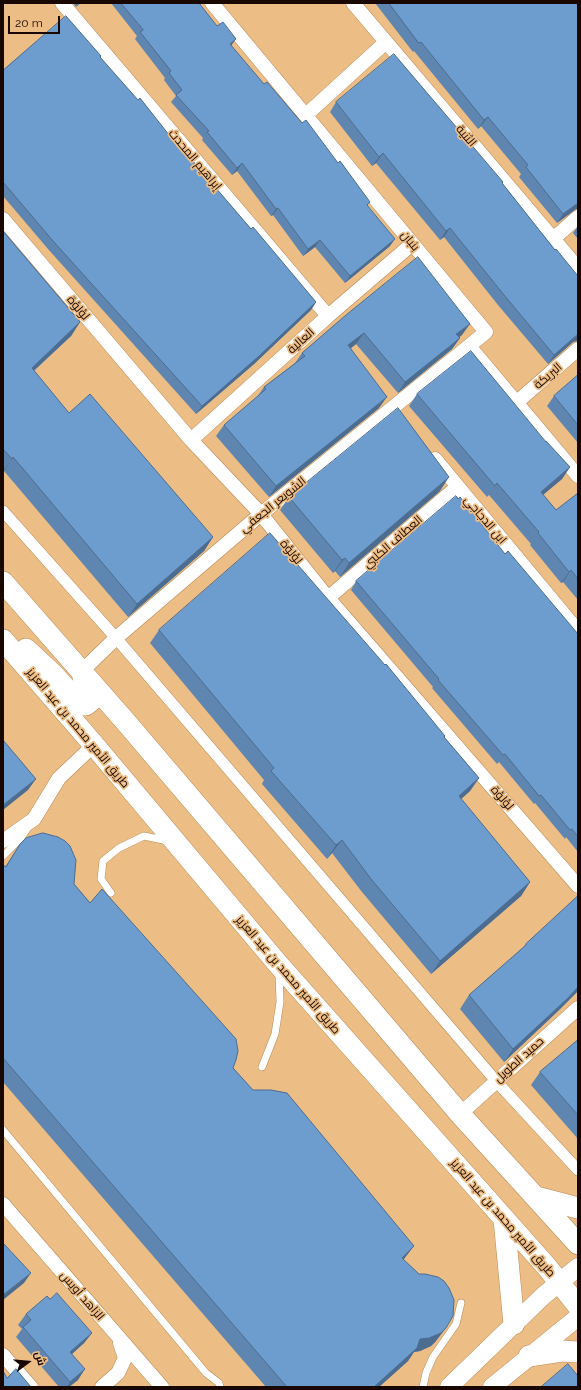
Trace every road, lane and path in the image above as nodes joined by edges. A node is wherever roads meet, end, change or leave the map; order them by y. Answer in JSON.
{"nodes":[{"id":1,"x":62,"y":3,"type":"edge"},
{"id":2,"x":212,"y":3,"type":"edge"},
{"id":3,"x":353,"y":3,"type":"edge"},
{"id":4,"x":386,"y":42,"type":"junction"},
{"id":5,"x":306,"y":115,"type":"junction"},
{"id":6,"x":578,"y":218,"type":"edge"},
{"id":7,"x":3,"y":219,"type":"edge"},
{"id":8,"x":553,"y":239,"type":"junction"},
{"id":9,"x":412,"y":244,"type":"junction"},
{"id":10,"x":578,"y":268,"type":"edge"},
{"id":11,"x":328,"y":316,"type":"junction"},
{"id":12,"x":469,"y":346,"type":"junction"},
{"id":13,"x":578,"y":349,"type":"edge"},
{"id":14,"x":517,"y":402,"type":"junction"},
{"id":15,"x":394,"y":407,"type":"junction"},
{"id":16,"x":403,"y":420,"type":"edge"},
{"id":17,"x":191,"y":440,"type":"junction"},
{"id":18,"x":428,"y":450,"type":"edge"},
{"id":19,"x":578,"y":476,"type":"edge"},
{"id":20,"x":457,"y":487,"type":"junction"},
{"id":21,"x":3,"y":511,"type":"edge"},
{"id":22,"x":260,"y":514,"type":"junction"},
{"id":23,"x":3,"y":582,"type":"edge"},
{"id":24,"x":328,"y":598,"type":"junction"},
{"id":25,"x":578,"y":631,"type":"edge"},
{"id":26,"x":3,"y":636,"type":"edge"},
{"id":27,"x":116,"y":638,"type":"junction"},
{"id":28,"x":3,"y":640,"type":"edge"},
{"id":29,"x":82,"y":671,"type":"junction"},
{"id":30,"x":94,"y":745,"type":"junction"},
{"id":31,"x":34,"y":819,"type":"junction"},
{"id":32,"x":3,"y":841,"type":"edge"},
{"id":33,"x":176,"y":843,"type":"junction"},
{"id":34,"x":3,"y":856,"type":"edge"},
{"id":35,"x":578,"y":886,"type":"edge"},
{"id":36,"x":111,"y":893,"type":"dead end"},
{"id":37,"x":278,"y":964,"type":"junction"},
{"id":38,"x":578,"y":1008,"type":"edge"},
{"id":39,"x":262,"y":1067,"type":"dead end"},
{"id":40,"x":496,"y":1081,"type":"junction"},
{"id":41,"x":460,"y":1114,"type":"junction"},
{"id":42,"x":3,"y":1130,"type":"edge"},
{"id":43,"x":578,"y":1170,"type":"edge"},
{"id":44,"x":536,"y":1197,"type":"junction"},
{"id":45,"x":3,"y":1204,"type":"edge"},
{"id":46,"x":578,"y":1208,"type":"edge"},
{"id":47,"x":504,"y":1219,"type":"junction"},
{"id":48,"x":578,"y":1244,"type":"edge"},
{"id":49,"x":578,"y":1267,"type":"edge"},
{"id":50,"x":559,"y":1283,"type":"junction"},
{"id":51,"x":461,"y":1303,"type":"dead end"},
{"id":52,"x":578,"y":1306,"type":"edge"},
{"id":53,"x":578,"y":1317,"type":"edge"},
{"id":54,"x":514,"y":1324,"type":"junction"},
{"id":55,"x":118,"y":1338,"type":"junction"},
{"id":56,"x":578,"y":1352,"type":"edge"},
{"id":57,"x":3,"y":1355,"type":"edge"},
{"id":58,"x":529,"y":1356,"type":"junction"},
{"id":59,"x":31,"y":1387,"type":"edge"},
{"id":60,"x":102,"y":1387,"type":"edge"},
{"id":61,"x":162,"y":1387,"type":"edge"},
{"id":62,"x":220,"y":1387,"type":"edge"},
{"id":63,"x":423,"y":1387,"type":"edge"},
{"id":64,"x":449,"y":1387,"type":"edge"},
{"id":65,"x":492,"y":1387,"type":"edge"}],
"edges":[{"from":1,"to":11,"type":"street","name":"إبراهيم المحدث"},
{"from":2,"to":5,"type":"street","name":"بنبان"},
{"from":3,"to":4,"type":"street","name":"الثنية"},
{"from":4,"to":5,"type":"street"},
{"from":4,"to":8,"type":"street","name":"الثنية"},
{"from":5,"to":9,"type":"street","name":"بنبان"},
{"from":6,"to":8,"type":"street"},
{"from":7,"to":17,"type":"street","name":"لؤلؤة"},
{"from":8,"to":10,"type":"street","name":"الثنية"},
{"from":9,"to":11,"type":"street","name":"العالية"},
{"from":9,"to":12,"type":"street","name":"بنبان"},
{"from":11,"to":17,"type":"street","name":"العالية"},
{"from":12,"to":14,"type":"street"},
{"from":12,"to":15,"type":"street","name":"الشويعر الجعفي"},
{"from":13,"to":14,"type":"street","name":"البريكة"},
{"from":14,"to":19,"type":"street"},
{"from":15,"to":16,"type":"street"},
{"from":15,"to":22,"type":"street","name":"الشويعر الجعفي"},
{"from":17,"to":22,"type":"street","name":"لؤلؤة"},
{"from":18,"to":20,"type":"street","name":"ابن الدجاجي"},
{"from":20,"to":24,"type":"street","name":"العطاف الكلبي"},
{"from":20,"to":25,"type":"street","name":"ابن الدجاجي"},
{"from":21,"to":27,"type":"street"},
{"from":22,"to":24,"type":"street","name":"لؤلؤة"},
{"from":22,"to":27,"type":"street","name":"الشويعر الجعفي"},
{"from":23,"to":29,"type":"main road"},
{"from":24,"to":35,"type":"street","name":"لؤلؤة"},
{"from":26,"to":29,"type":"main road"},
{"from":27,"to":29,"type":"street","name":"الشويعر الجعفي"},
{"from":27,"to":40,"type":"street"},
{"from":28,"to":30,"type":"main road","name":"طريق الأمير محمد بن عبد العزيز"},
{"from":29,"to":41,"type":"main road"},
{"from":30,"to":31,"type":"street"},
{"from":30,"to":33,"type":"main road","name":"طريق الأمير محمد بن عبد العزيز"},
{"from":31,"to":32,"type":"street"},
{"from":31,"to":34,"type":"lane"},
{"from":33,"to":36,"type":"lane"},
{"from":33,"to":37,"type":"main road","name":"طريق الأمير محمد بن عبد العزيز"},
{"from":37,"to":39,"type":"lane"},
{"from":37,"to":47,"type":"main road","name":"طريق الأمير محمد بن عبد العزيز"},
{"from":38,"to":40,"type":"street","name":"حميد الطويل"},
{"from":40,"to":41,"type":"street","name":"حميد الطويل"},
{"from":40,"to":43,"type":"street"},
{"from":41,"to":44,"type":"main road"},
{"from":42,"to":62,"type":"lane"},
{"from":44,"to":46,"type":"main road"},
{"from":44,"to":48,"type":"main road"},
{"from":45,"to":55,"type":"street","name":"الزاهد أويس"},
{"from":47,"to":50,"type":"main road","name":"طريق الأمير محمد بن عبد العزيز"},
{"from":47,"to":54,"type":"main road"},
{"from":49,"to":50,"type":"street"},
{"from":50,"to":52,"type":"main road","name":"طريق الأمير محمد بن عبد العزيز"},
{"from":50,"to":54,"type":"street"},
{"from":51,"to":63,"type":"lane"},
{"from":53,"to":58,"type":"street"},
{"from":54,"to":64,"type":"street"},
{"from":55,"to":60,"type":"street"},
{"from":55,"to":61,"type":"street","name":"الزاهد أويس"},
{"from":56,"to":58,"type":"main road"},
{"from":57,"to":59,"type":"street"},
{"from":58,"to":65,"type":"street"}]}
